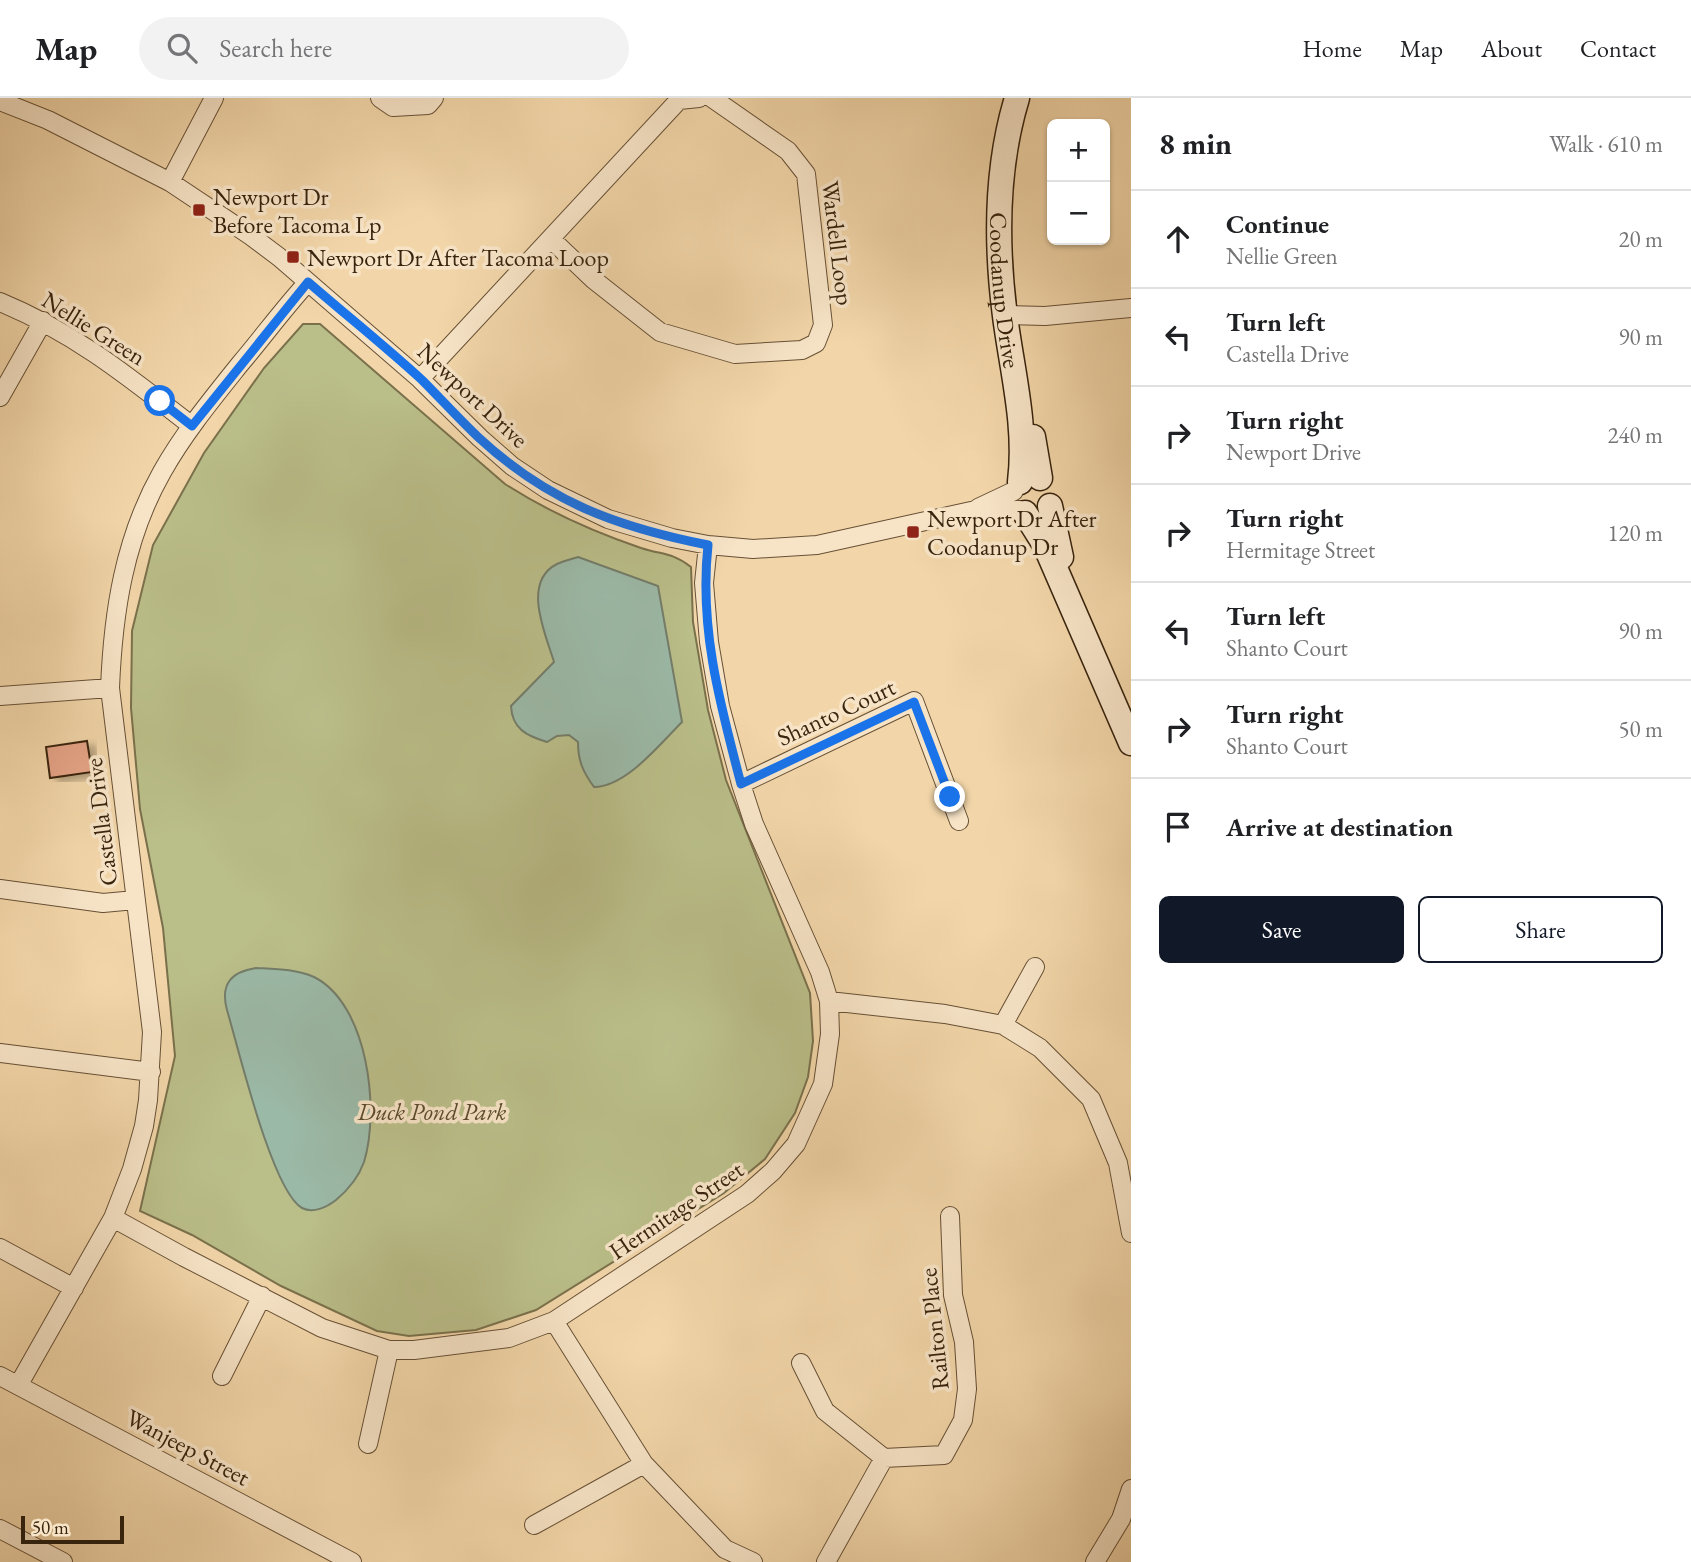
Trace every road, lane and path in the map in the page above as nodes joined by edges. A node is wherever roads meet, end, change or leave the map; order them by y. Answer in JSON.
{"nodes":[{"id":1,"x":214,"y":98,"type":"edge"},
{"id":2,"x":380,"y":98,"type":"edge"},
{"id":3,"x":433,"y":98,"type":"edge"},
{"id":4,"x":699,"y":98,"type":"edge"},
{"id":5,"x":712,"y":98,"type":"edge"},
{"id":6,"x":1017,"y":98,"type":"edge"},
{"id":7,"x":1030,"y":98,"type":"edge"},
{"id":8,"x":8,"y":101,"type":"edge"},
{"id":9,"x":1010,"y":159,"type":"junction"},
{"id":10,"x":170,"y":182,"type":"junction"},
{"id":11,"x":551,"y":239,"type":"junction"},
{"id":12,"x":308,"y":282,"type":"junction"},
{"id":13,"x":0,"y":302,"type":"edge"},
{"id":14,"x":1131,"y":308,"type":"edge"},
{"id":15,"x":1011,"y":316,"type":"junction"},
{"id":16,"x":43,"y":321,"type":"junction"},
{"id":17,"x":420,"y":379,"type":"junction"},
{"id":18,"x":0,"y":397,"type":"edge"},
{"id":19,"x":192,"y":426,"type":"junction"},
{"id":20,"x":1024,"y":495,"type":"junction"},
{"id":21,"x":708,"y":545,"type":"junction"},
{"id":22,"x":110,"y":688,"type":"junction"},
{"id":23,"x":0,"y":696,"type":"edge"},
{"id":24,"x":1131,"y":718,"type":"edge"},
{"id":25,"x":1131,"y":743,"type":"edge"},
{"id":26,"x":741,"y":784,"type":"junction"},
{"id":27,"x":959,"y":821,"type":"dead end"},
{"id":28,"x":0,"y":889,"type":"edge"},
{"id":29,"x":135,"y":900,"type":"junction"},
{"id":30,"x":1035,"y":967,"type":"dead end"},
{"id":31,"x":829,"y":1001,"type":"junction"},
{"id":32,"x":1003,"y":1025,"type":"junction"},
{"id":33,"x":0,"y":1053,"type":"edge"},
{"id":34,"x":151,"y":1072,"type":"junction"},
{"id":35,"x":950,"y":1216,"type":"dead end"},
{"id":36,"x":113,"y":1218,"type":"junction"},
{"id":37,"x":1131,"y":1233,"type":"edge"},
{"id":38,"x":0,"y":1248,"type":"edge"},
{"id":39,"x":74,"y":1287,"type":"junction"},
{"id":40,"x":262,"y":1297,"type":"junction"},
{"id":41,"x":554,"y":1321,"type":"junction"},
{"id":42,"x":389,"y":1350,"type":"junction"},
{"id":43,"x":802,"y":1363,"type":"dead end"},
{"id":44,"x":0,"y":1376,"type":"edge"},
{"id":45,"x":222,"y":1376,"type":"dead end"},
{"id":46,"x":19,"y":1384,"type":"junction"},
{"id":47,"x":368,"y":1444,"type":"dead end"},
{"id":48,"x":884,"y":1458,"type":"junction"},
{"id":49,"x":644,"y":1464,"type":"junction"},
{"id":50,"x":1131,"y":1489,"type":"edge"},
{"id":51,"x":534,"y":1525,"type":"dead end"},
{"id":52,"x":0,"y":1529,"type":"edge"},
{"id":53,"x":722,"y":1556,"type":"edge"},
{"id":54,"x":331,"y":1557,"type":"edge"},
{"id":55,"x":63,"y":1562,"type":"edge"},
{"id":56,"x":352,"y":1562,"type":"edge"},
{"id":57,"x":753,"y":1562,"type":"edge"},
{"id":58,"x":826,"y":1562,"type":"edge"},
{"id":59,"x":1095,"y":1562,"type":"edge"}],
"edges":[{"from":1,"to":10,"type":"street"},
{"from":2,"to":3,"type":"street"},
{"from":4,"to":11,"type":"street"},
{"from":5,"to":11,"type":"street","name":"Wardell Loop"},
{"from":6,"to":9,"type":"main road","name":"Coodanup Drive"},
{"from":7,"to":9,"type":"main road","name":"Coodanup Drive"},
{"from":8,"to":10,"type":"street","name":"Newport Drive"},
{"from":9,"to":15,"type":"main road","name":"Coodanup Drive"},
{"from":10,"to":12,"type":"street","name":"Newport Drive"},
{"from":11,"to":17,"type":"street"},
{"from":12,"to":17,"type":"street","name":"Newport Drive"},
{"from":12,"to":19,"type":"street","name":"Castella Drive"},
{"from":13,"to":16,"type":"street","name":"Nellie Green"},
{"from":14,"to":15,"type":"street"},
{"from":15,"to":20,"type":"main road","name":"Coodanup Drive"},
{"from":16,"to":18,"type":"street"},
{"from":16,"to":19,"type":"street","name":"Nellie Green"},
{"from":17,"to":21,"type":"street","name":"Newport Drive"},
{"from":19,"to":22,"type":"street","name":"Castella Drive"},
{"from":20,"to":21,"type":"street","name":"Newport Drive"},
{"from":20,"to":24,"type":"main road"},
{"from":20,"to":25,"type":"main road","name":"Coodanup Drive"},
{"from":21,"to":26,"type":"street","name":"Hermitage Street"},
{"from":22,"to":23,"type":"street"},
{"from":22,"to":29,"type":"street","name":"Castella Drive"},
{"from":26,"to":27,"type":"street","name":"Shanto Court"},
{"from":26,"to":31,"type":"street","name":"Hermitage Street"},
{"from":28,"to":29,"type":"street"},
{"from":29,"to":34,"type":"street","name":"Castella Drive"},
{"from":30,"to":32,"type":"street"},
{"from":31,"to":32,"type":"street"},
{"from":31,"to":41,"type":"street","name":"Hermitage Street"},
{"from":32,"to":37,"type":"street"},
{"from":33,"to":34,"type":"street"},
{"from":34,"to":36,"type":"street","name":"Castella Drive"},
{"from":35,"to":48,"type":"street","name":"Railton Place"},
{"from":36,"to":39,"type":"street","name":"Castella Drive"},
{"from":36,"to":40,"type":"street","name":"Hermitage Street"},
{"from":38,"to":39,"type":"street"},
{"from":39,"to":46,"type":"street","name":"Castella Drive"},
{"from":40,"to":42,"type":"street","name":"Hermitage Street"},
{"from":40,"to":45,"type":"street"},
{"from":41,"to":42,"type":"street","name":"Hermitage Street"},
{"from":41,"to":49,"type":"street"},
{"from":42,"to":47,"type":"street"},
{"from":43,"to":48,"type":"street"},
{"from":44,"to":46,"type":"street","name":"Wanjeep Street"},
{"from":46,"to":54,"type":"street","name":"Wanjeep Street"},
{"from":48,"to":58,"type":"street"},
{"from":49,"to":51,"type":"street"},
{"from":49,"to":53,"type":"street"},
{"from":50,"to":59,"type":"street"},
{"from":52,"to":55,"type":"street"},
{"from":53,"to":57,"type":"street"},
{"from":54,"to":56,"type":"street","name":"Wanjeep Street"}]}
